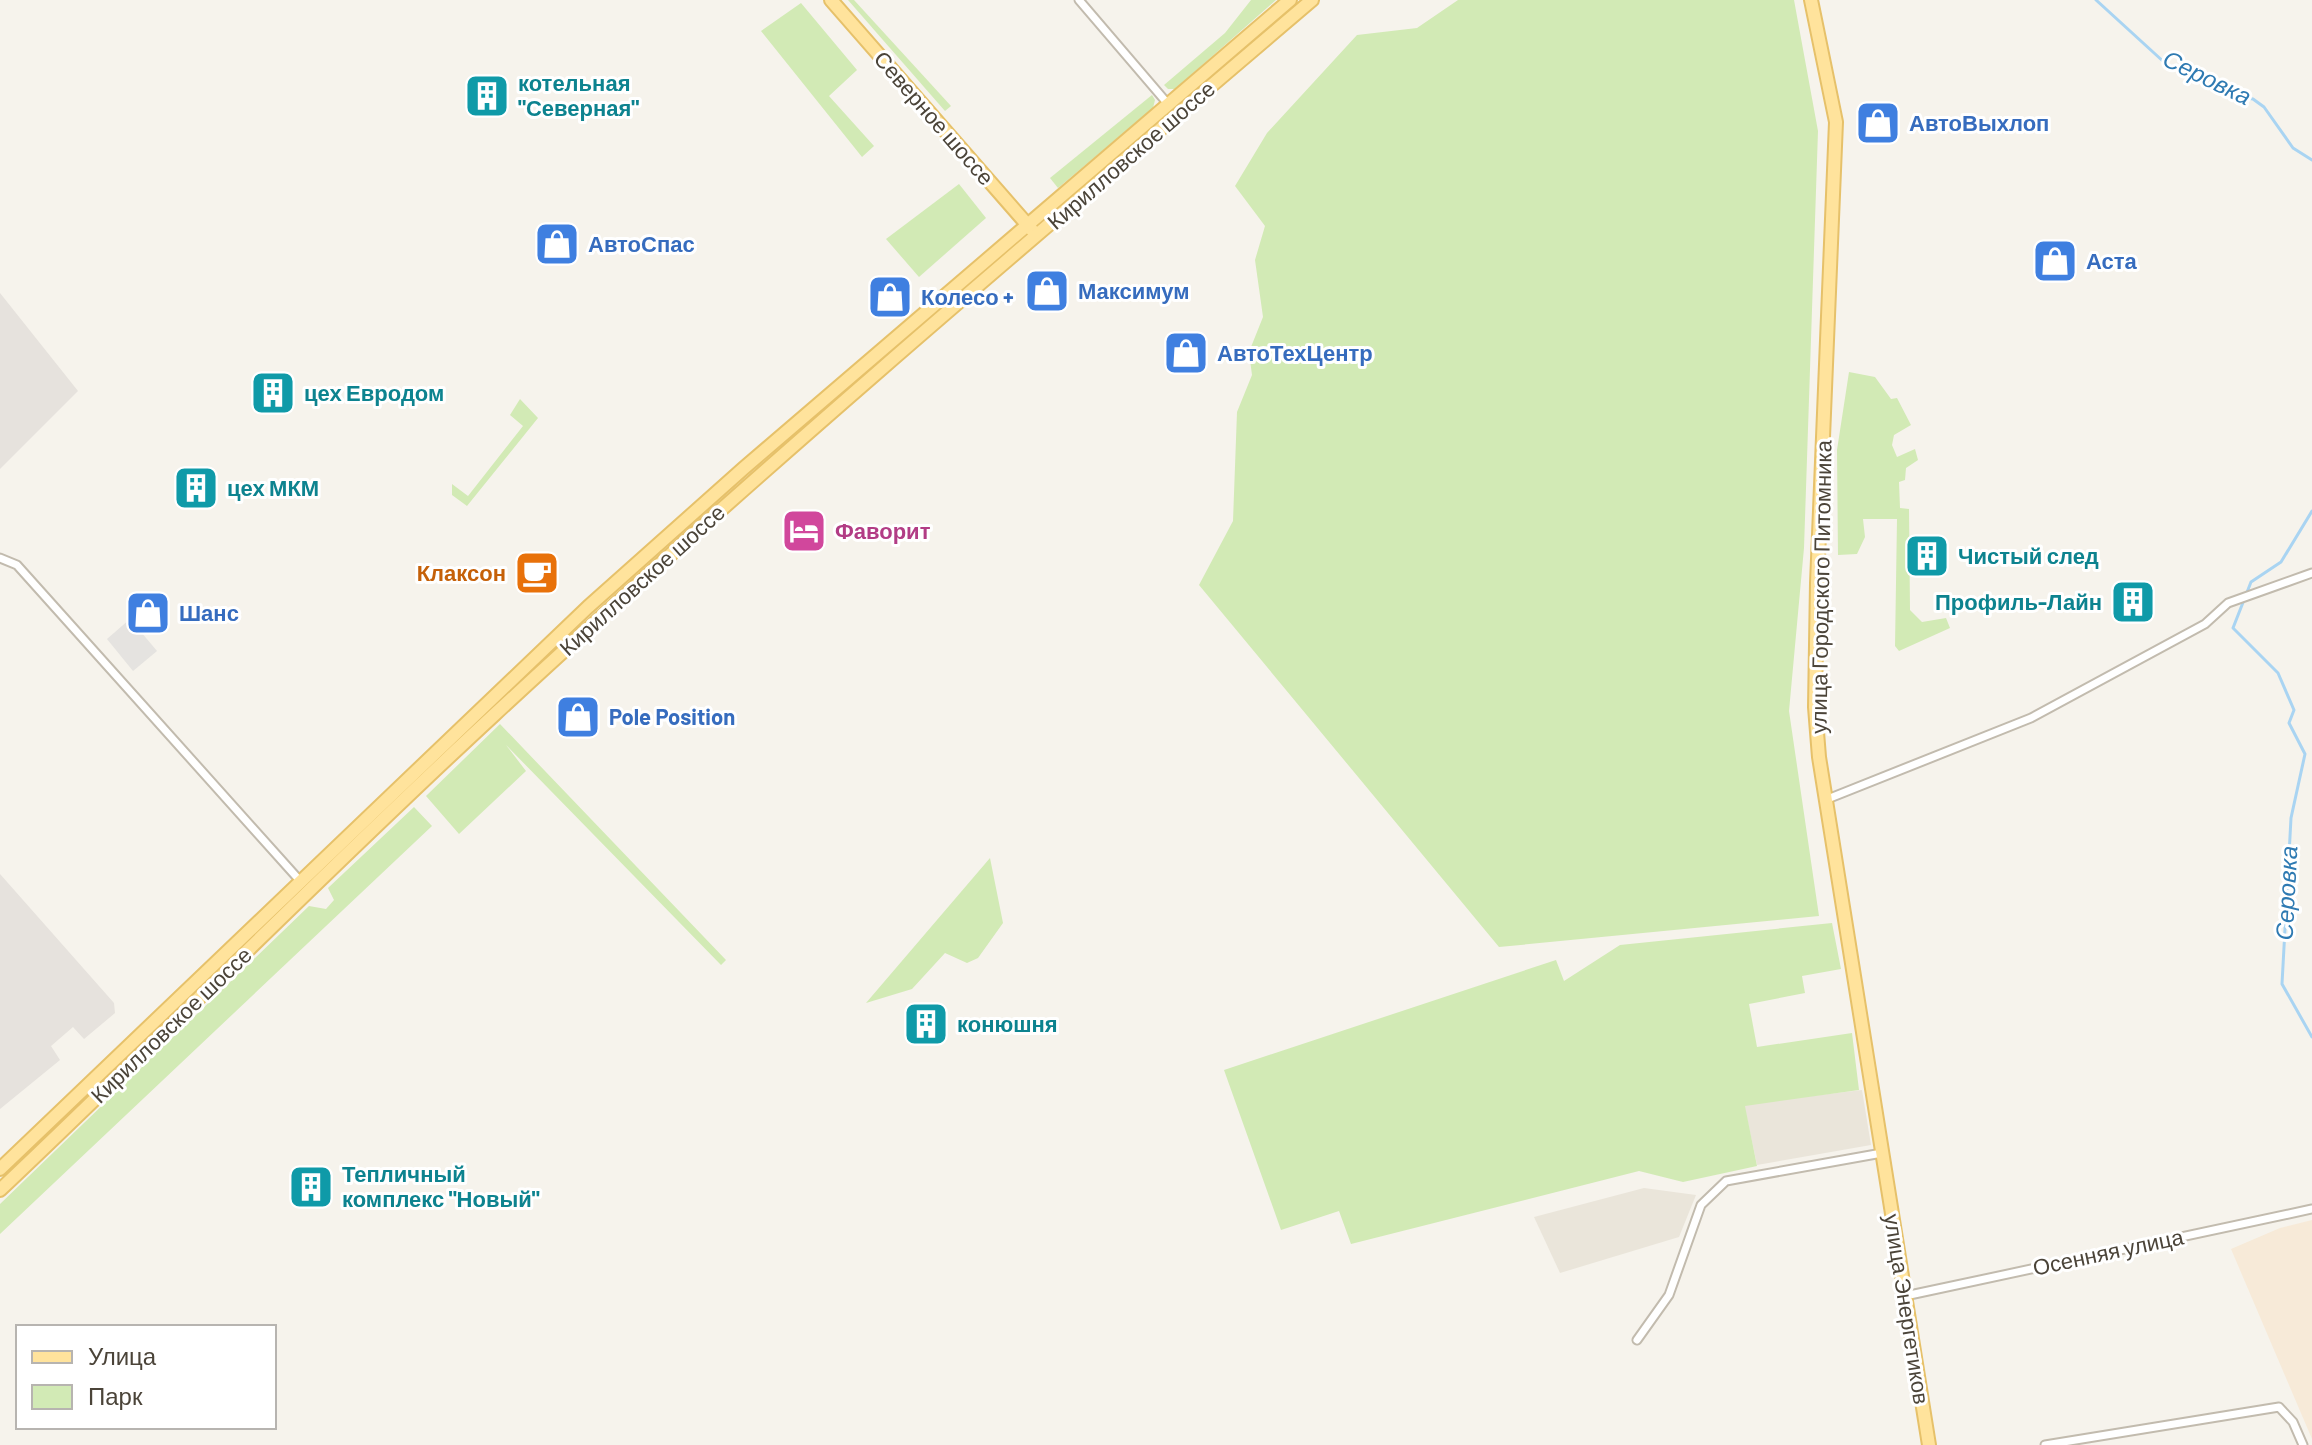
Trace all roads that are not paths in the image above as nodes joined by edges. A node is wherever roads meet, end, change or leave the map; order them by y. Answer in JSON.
{"nodes":[{"id":1,"x":831,"y":0,"type":"edge"},
{"id":2,"x":1079,"y":0,"type":"edge"},
{"id":3,"x":1290,"y":0,"type":"edge"},
{"id":4,"x":1312,"y":0,"type":"edge"},
{"id":5,"x":1811,"y":0,"type":"edge"},
{"id":6,"x":1168,"y":104,"type":"junction"},
{"id":7,"x":1032,"y":230,"type":"junction"},
{"id":8,"x":0,"y":558,"type":"edge"},
{"id":9,"x":2312,"y":573,"type":"edge"},
{"id":10,"x":1825,"y":800,"type":"junction"},
{"id":11,"x":299,"y":880,"type":"junction"},
{"id":12,"x":310,"y":890,"type":"junction"},
{"id":13,"x":1882,"y":1153,"type":"junction"},
{"id":14,"x":0,"y":1169,"type":"edge"},
{"id":15,"x":1886,"y":1172,"type":"joint"},
{"id":16,"x":0,"y":1190,"type":"edge"},
{"id":17,"x":2312,"y":1209,"type":"edge"},
{"id":18,"x":1905,"y":1296,"type":"junction"},
{"id":19,"x":1637,"y":1340,"type":"dead end"},
{"id":20,"x":1929,"y":1445,"type":"edge"},
{"id":21,"x":2045,"y":1445,"type":"edge"},
{"id":22,"x":2303,"y":1445,"type":"edge"}],
"edges":[{"from":1,"to":7,"type":"main road","name":"Северное шоссе"},
{"from":2,"to":6,"type":"street"},
{"from":3,"to":6,"type":"main road","name":"Кирилловское шоссе"},
{"from":4,"to":7,"type":"main road","name":"Кирилловское шоссе"},
{"from":5,"to":10,"type":"main road","name":"улица Городского Питомника"},
{"from":6,"to":7,"type":"main road","name":"Кирилловское шоссе"},
{"from":7,"to":11,"type":"main road","name":"Кирилловское шоссе"},
{"from":7,"to":12,"type":"main road","name":"Кирилловское шоссе"},
{"from":8,"to":11,"type":"street"},
{"from":9,"to":10,"type":"street"},
{"from":10,"to":13,"type":"main road","name":"улица Городского Питомника"},
{"from":11,"to":12,"type":"street"},
{"from":11,"to":14,"type":"main road","name":"Кирилловское шоссе"},
{"from":12,"to":16,"type":"main road","name":"Кирилловское шоссе"},
{"from":13,"to":15,"type":"main road","name":"улица Городского Питомника"},
{"from":13,"to":19,"type":"street"},
{"from":15,"to":18,"type":"main road","name":"улица Энергетиков"},
{"from":17,"to":18,"type":"street","name":"Осенняя улица"},
{"from":18,"to":20,"type":"main road","name":"улица Энергетиков"},
{"from":21,"to":22,"type":"street"}]}
